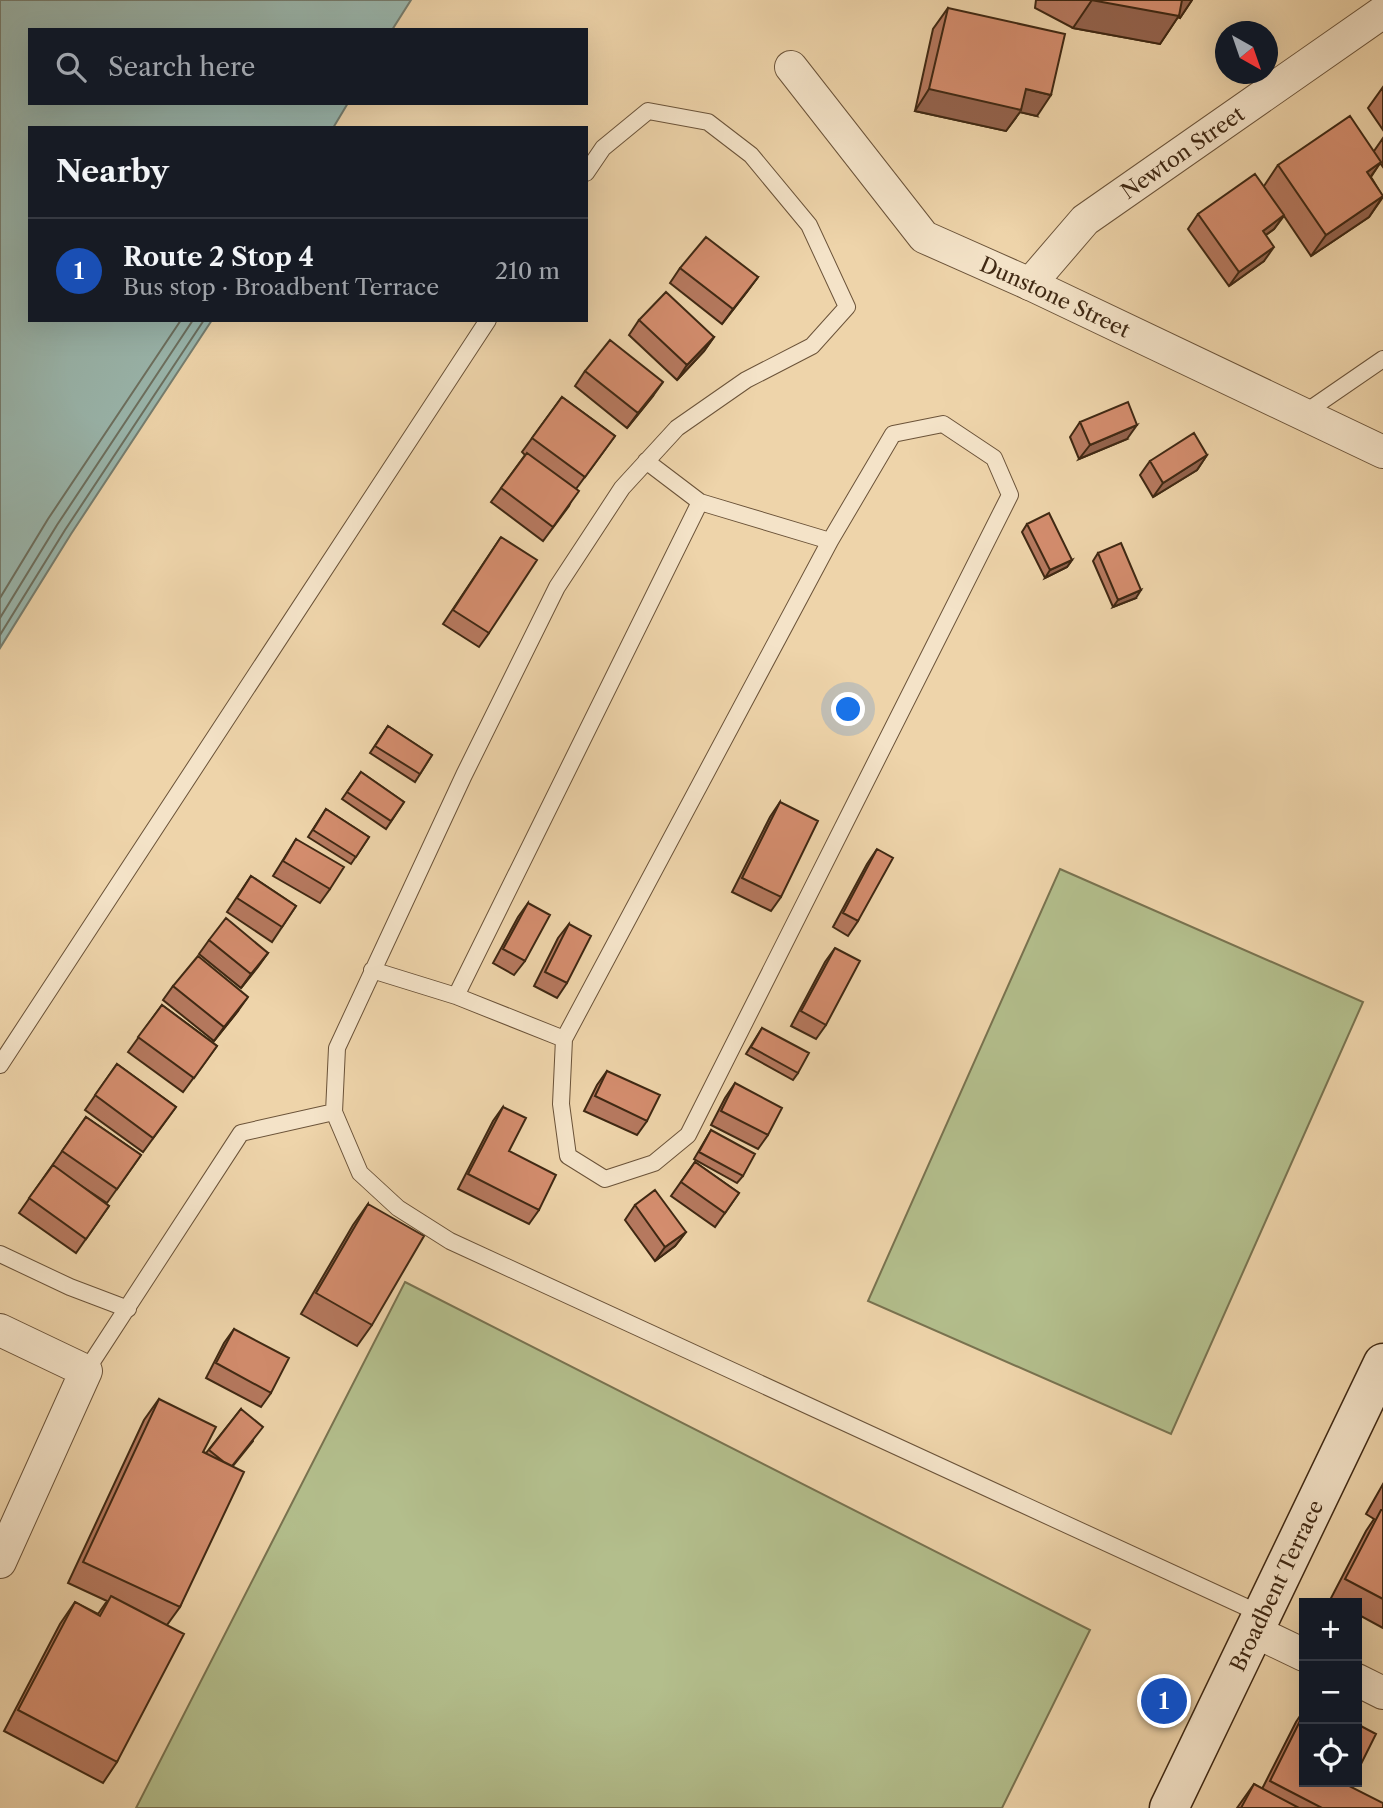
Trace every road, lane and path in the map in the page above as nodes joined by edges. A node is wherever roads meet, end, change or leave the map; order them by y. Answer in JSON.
{"nodes":[{"id":1,"x":1383,"y":12,"type":"edge"},
{"id":2,"x":791,"y":67,"type":"dead end"},
{"id":3,"x":588,"y":170,"type":"edge"},
{"id":4,"x":1030,"y":284,"type":"junction"},
{"id":5,"x":487,"y":322,"type":"edge"},
{"id":6,"x":1383,"y":359,"type":"edge"},
{"id":7,"x":1303,"y":414,"type":"junction"},
{"id":8,"x":1383,"y":452,"type":"edge"},
{"id":9,"x":646,"y":461,"type":"junction"},
{"id":10,"x":700,"y":502,"type":"junction"},
{"id":11,"x":830,"y":541,"type":"junction"},
{"id":12,"x":372,"y":970,"type":"junction"},
{"id":13,"x":456,"y":996,"type":"junction"},
{"id":14,"x":564,"y":1039,"type":"junction"},
{"id":15,"x":0,"y":1065,"type":"edge"},
{"id":16,"x":334,"y":1112,"type":"junction"},
{"id":17,"x":0,"y":1254,"type":"edge"},
{"id":18,"x":128,"y":1309,"type":"junction"},
{"id":19,"x":0,"y":1331,"type":"edge"},
{"id":20,"x":1383,"y":1363,"type":"edge"},
{"id":21,"x":86,"y":1371,"type":"junction"},
{"id":22,"x":0,"y":1562,"type":"edge"},
{"id":23,"x":1257,"y":1622,"type":"junction"},
{"id":24,"x":1299,"y":1651,"type":"edge"},
{"id":25,"x":1362,"y":1682,"type":"edge"},
{"id":26,"x":1383,"y":1693,"type":"edge"},
{"id":27,"x":1169,"y":1808,"type":"edge"}],
"edges":[{"from":1,"to":4,"type":"street","name":"Newton Street"},
{"from":2,"to":4,"type":"street","name":"Dunstone Street"},
{"from":3,"to":9,"type":"lane"},
{"from":4,"to":7,"type":"street","name":"Dunstone Street"},
{"from":5,"to":15,"type":"lane"},
{"from":6,"to":7,"type":"lane"},
{"from":7,"to":8,"type":"street","name":"Dunstone Street"},
{"from":9,"to":10,"type":"lane"},
{"from":9,"to":12,"type":"lane"},
{"from":10,"to":11,"type":"lane"},
{"from":10,"to":13,"type":"lane"},
{"from":11,"to":14,"type":"lane"},
{"from":11,"to":14,"type":"lane"},
{"from":12,"to":13,"type":"lane"},
{"from":12,"to":16,"type":"lane"},
{"from":13,"to":14,"type":"lane"},
{"from":16,"to":18,"type":"lane"},
{"from":16,"to":23,"type":"lane"},
{"from":17,"to":18,"type":"lane"},
{"from":18,"to":21,"type":"lane"},
{"from":19,"to":21,"type":"street"},
{"from":20,"to":23,"type":"main road","name":"Broadbent Terrace"},
{"from":21,"to":22,"type":"street"},
{"from":23,"to":24,"type":"street"},
{"from":23,"to":27,"type":"main road","name":"Broadbent Terrace"},
{"from":25,"to":26,"type":"street"}]}
